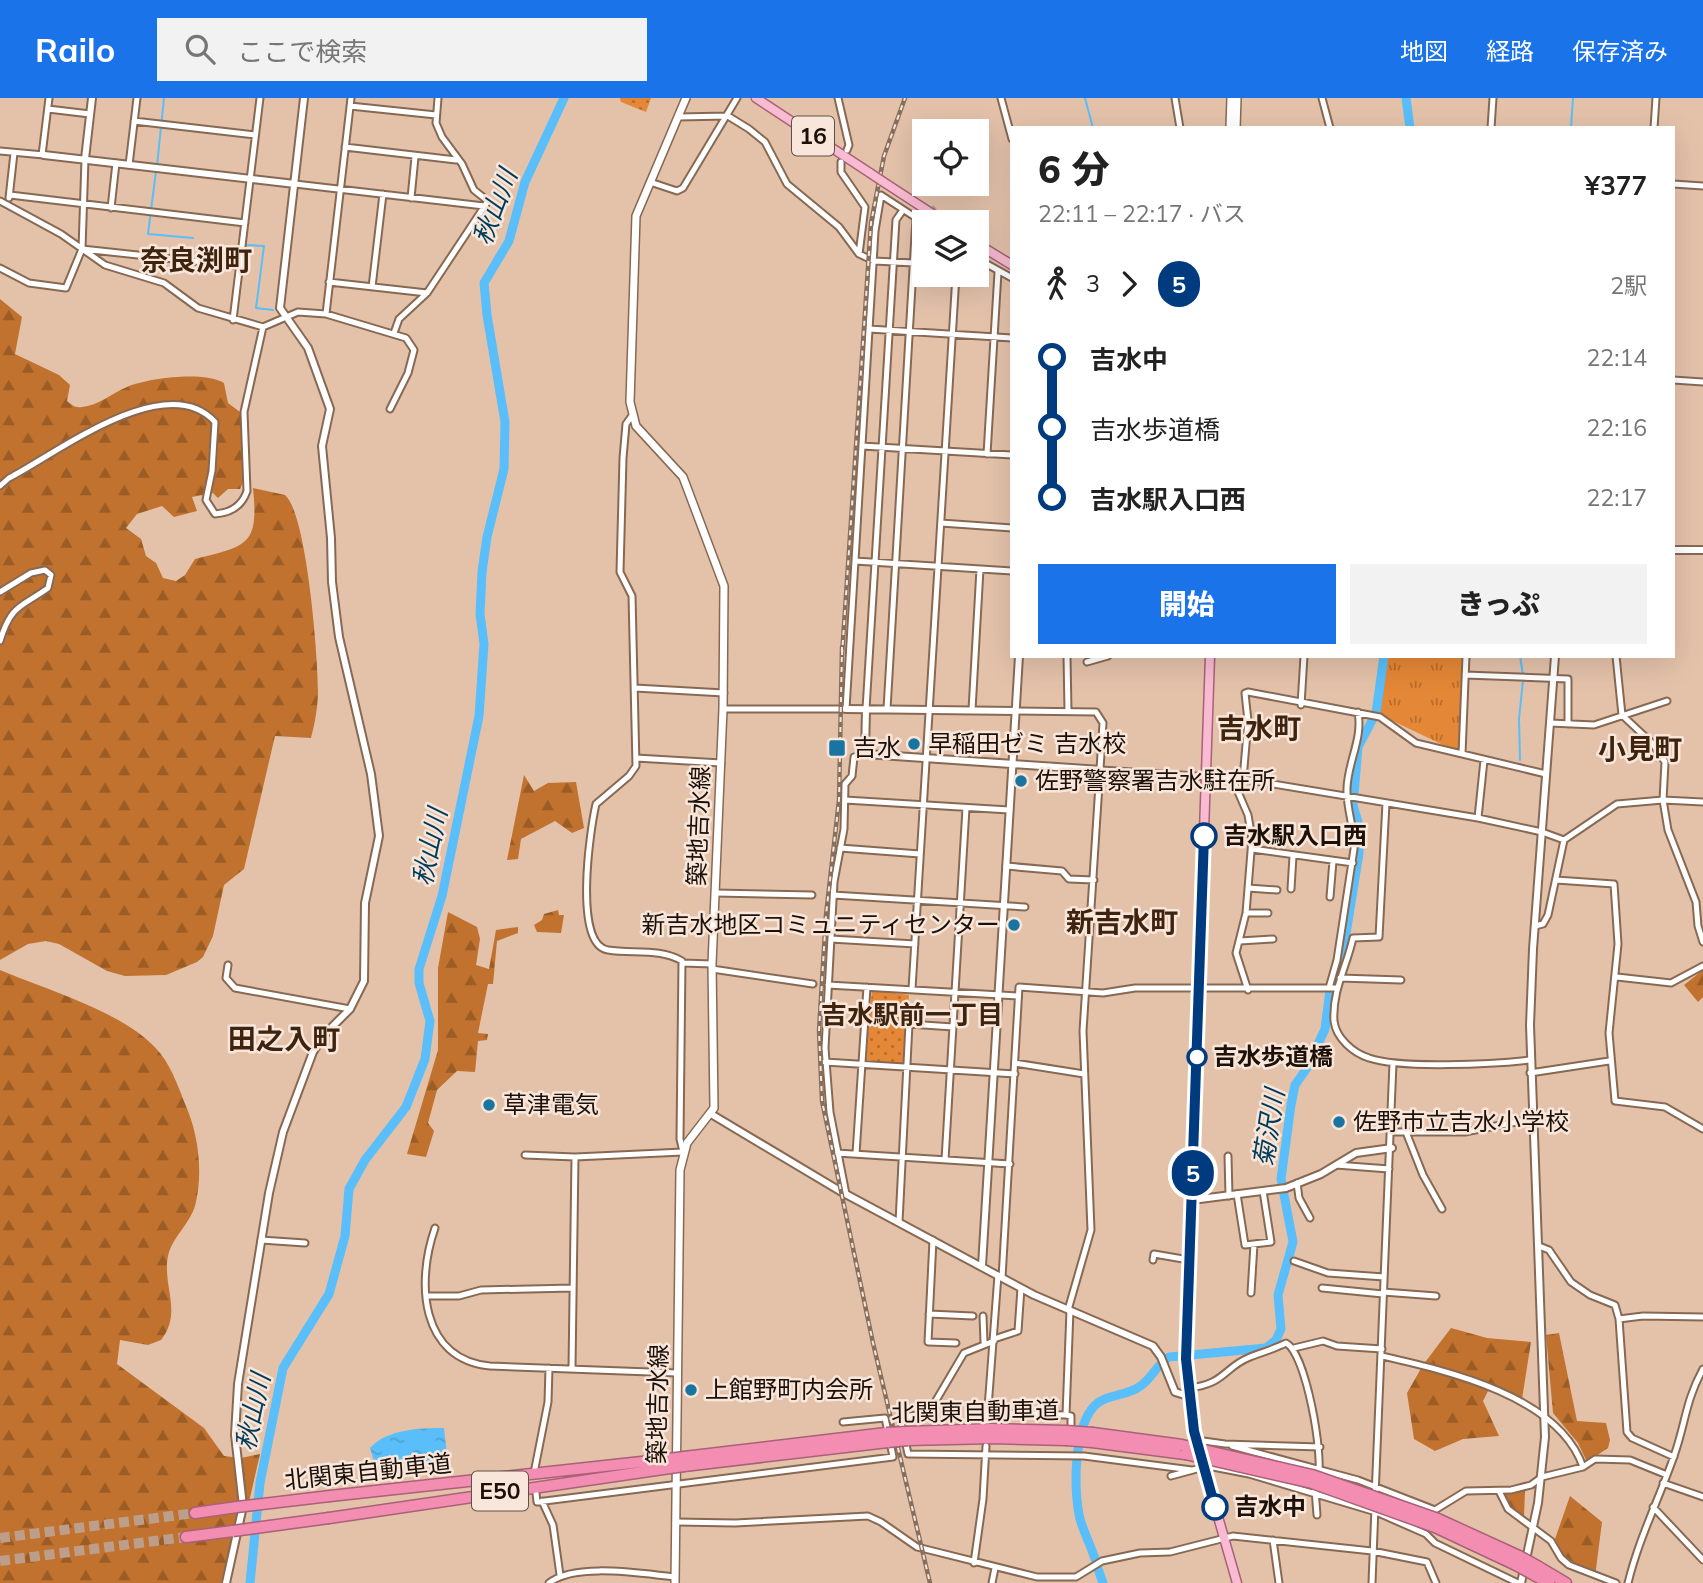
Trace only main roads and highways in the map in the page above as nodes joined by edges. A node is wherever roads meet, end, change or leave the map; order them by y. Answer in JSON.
{"nodes":[{"id":1,"x":686,"y":98,"type":"edge"},
{"id":2,"x":756,"y":98,"type":"edge"},
{"id":3,"x":1231,"y":98,"type":"edge"},
{"id":4,"x":1237,"y":98,"type":"edge"},
{"id":5,"x":1230,"y":126,"type":"edge"},
{"id":6,"x":1236,"y":126,"type":"edge"},
{"id":7,"x":927,"y":210,"type":"edge"},
{"id":8,"x":989,"y":251,"type":"edge"},
{"id":9,"x":1010,"y":264,"type":"edge"},
{"id":10,"x":1210,"y":658,"type":"edge"},
{"id":11,"x":670,"y":1464,"type":"junction"},
{"id":12,"x":195,"y":1513,"type":"tunnel mouth"},
{"id":13,"x":186,"y":1537,"type":"tunnel mouth"},
{"id":14,"x":1538,"y":1572,"type":"junction"},
{"id":15,"x":675,"y":1580,"type":"edge"},
{"id":16,"x":1564,"y":1582,"type":"edge"},
{"id":17,"x":1237,"y":1583,"type":"edge"},
{"id":18,"x":1549,"y":1583,"type":"edge"}],
"edges":[{"from":1,"to":15,"type":"main road","name":"築地吉水線"},
{"from":2,"to":7,"type":"main road","number":"16","bridge":true},
{"from":3,"to":5,"type":"main road"},
{"from":4,"to":6,"type":"main road"},
{"from":8,"to":9,"type":"main road"},
{"from":10,"to":17,"type":"main road"},
{"from":11,"to":12,"type":"highway","name":"北関東自動車道","number":"E50","bridge":true},
{"from":11,"to":13,"type":"highway","name":"北関東自動車道","number":"E50","bridge":true},
{"from":11,"to":14,"type":"highway","name":"北関東自動車道","number":"E50","bridge":true},
{"from":14,"to":16,"type":"highway","name":"北関東自動車道","number":"E50"},
{"from":14,"to":18,"type":"highway","name":"北関東自動車道","number":"E50"}]}
